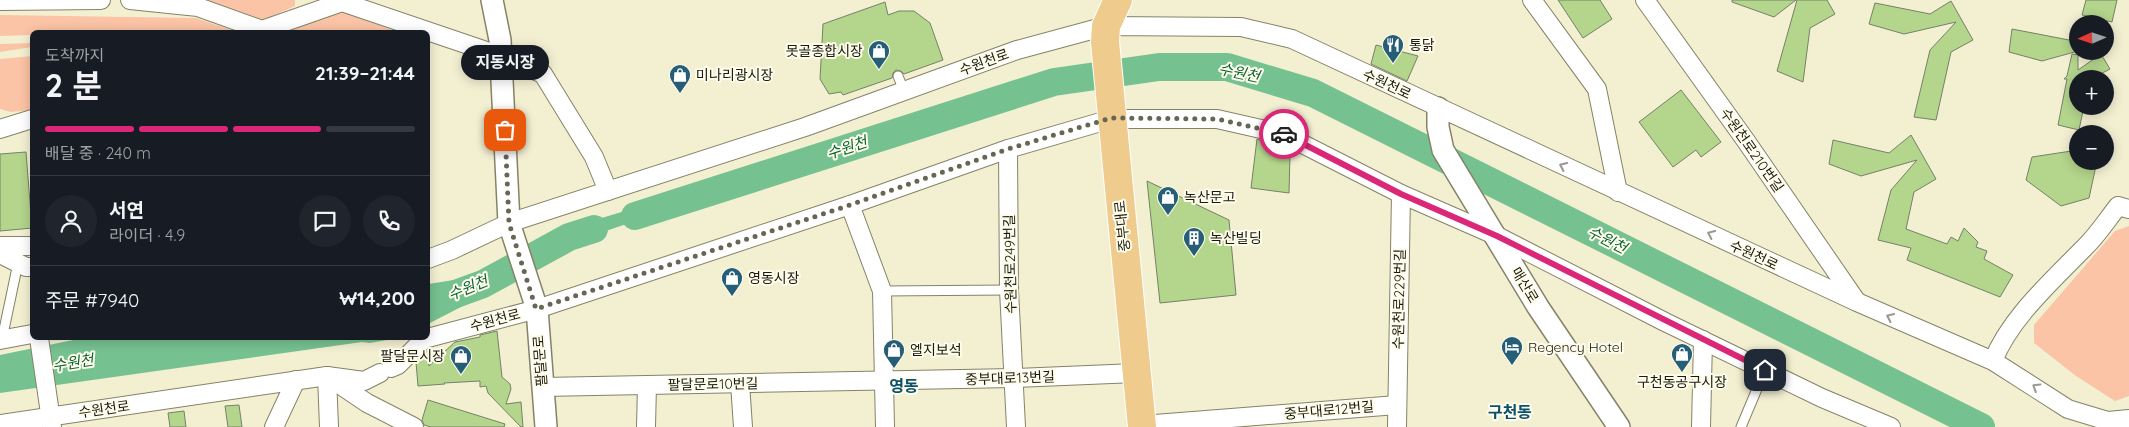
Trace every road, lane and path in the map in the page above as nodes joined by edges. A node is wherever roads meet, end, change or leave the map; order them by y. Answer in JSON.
{"nodes":[{"id":1,"x":0,"y":0,"type":"edge"},
{"id":2,"x":101,"y":0,"type":"edge"},
{"id":3,"x":130,"y":0,"type":"edge"},
{"id":4,"x":492,"y":0,"type":"edge"},
{"id":5,"x":1096,"y":0,"type":"edge"},
{"id":6,"x":1118,"y":0,"type":"edge"},
{"id":7,"x":1532,"y":0,"type":"edge"},
{"id":8,"x":1644,"y":0,"type":"edge"},
{"id":9,"x":339,"y":1,"type":"edge"},
{"id":10,"x":420,"y":30,"type":"edge"},
{"id":11,"x":430,"y":34,"type":"edge"},
{"id":12,"x":1105,"y":34,"type":"junction"},
{"id":13,"x":501,"y":56,"type":"junction"},
{"id":14,"x":1111,"y":114,"type":"junction"},
{"id":15,"x":1438,"y":118,"type":"junction"},
{"id":16,"x":30,"y":120,"type":"edge"},
{"id":17,"x":0,"y":129,"type":"edge"},
{"id":18,"x":1008,"y":149,"type":"junction"},
{"id":19,"x":608,"y":191,"type":"junction"},
{"id":20,"x":1618,"y":192,"type":"junction"},
{"id":21,"x":1401,"y":194,"type":"junction"},
{"id":22,"x":850,"y":205,"type":"junction"},
{"id":23,"x":2129,"y":209,"type":"edge"},
{"id":24,"x":510,"y":226,"type":"junction"},
{"id":25,"x":1494,"y":232,"type":"junction"},
{"id":26,"x":0,"y":246,"type":"edge"},
{"id":27,"x":30,"y":246,"type":"edge"},
{"id":28,"x":0,"y":254,"type":"edge"},
{"id":29,"x":430,"y":258,"type":"edge"},
{"id":30,"x":25,"y":265,"type":"edge"},
{"id":31,"x":1009,"y":290,"type":"junction"},
{"id":32,"x":882,"y":292,"type":"junction"},
{"id":33,"x":1857,"y":302,"type":"junction"},
{"id":34,"x":534,"y":303,"type":"junction"},
{"id":35,"x":30,"y":334,"type":"edge"},
{"id":36,"x":430,"y":337,"type":"edge"},
{"id":37,"x":1,"y":339,"type":"edge"},
{"id":38,"x":39,"y":340,"type":"edge"},
{"id":39,"x":423,"y":340,"type":"edge"},
{"id":40,"x":1703,"y":340,"type":"junction"},
{"id":41,"x":1993,"y":361,"type":"junction"},
{"id":42,"x":1765,"y":370,"type":"junction"},
{"id":43,"x":1136,"y":373,"type":"junction"},
{"id":44,"x":327,"y":376,"type":"junction"},
{"id":45,"x":1014,"y":378,"type":"junction"},
{"id":46,"x":296,"y":380,"type":"junction"},
{"id":47,"x":883,"y":380,"type":"junction"},
{"id":48,"x":740,"y":383,"type":"junction"},
{"id":49,"x":647,"y":385,"type":"junction"},
{"id":50,"x":542,"y":387,"type":"junction"},
{"id":51,"x":1397,"y":405,"type":"junction"},
{"id":52,"x":2068,"y":408,"type":"junction"},
{"id":53,"x":2129,"y":419,"type":"edge"},
{"id":54,"x":52,"y":422,"type":"edge"},
{"id":55,"x":0,"y":424,"type":"edge"},
{"id":56,"x":405,"y":425,"type":"edge"},
{"id":57,"x":1142,"y":426,"type":"edge"},
{"id":58,"x":1884,"y":426,"type":"edge"},
{"id":59,"x":274,"y":427,"type":"edge"},
{"id":60,"x":329,"y":427,"type":"edge"},
{"id":61,"x":546,"y":427,"type":"edge"},
{"id":62,"x":646,"y":427,"type":"edge"},
{"id":63,"x":743,"y":427,"type":"edge"},
{"id":64,"x":885,"y":427,"type":"edge"},
{"id":65,"x":1016,"y":427,"type":"edge"},
{"id":66,"x":1397,"y":427,"type":"edge"},
{"id":67,"x":1618,"y":427,"type":"edge"},
{"id":68,"x":1701,"y":427,"type":"edge"},
{"id":69,"x":1741,"y":427,"type":"edge"},
{"id":70,"x":2071,"y":427,"type":"edge"}],
"edges":[{"from":1,"to":2,"type":"street"},
{"from":3,"to":9,"type":"street"},
{"from":4,"to":13,"type":"street","name":"팔달문로"},
{"from":5,"to":12,"type":"main road","name":"중부대로"},
{"from":6,"to":12,"type":"main road","name":"중부대로"},
{"from":7,"to":20,"type":"street"},
{"from":8,"to":33,"type":"street","name":"수원천로210번길"},
{"from":9,"to":10,"type":"street"},
{"from":11,"to":13,"type":"street"},
{"from":12,"to":14,"type":"main road","name":"중부대로"},
{"from":12,"to":15,"type":"street","name":"수원천로"},
{"from":12,"to":19,"type":"street","name":"수원천로"},
{"from":13,"to":19,"type":"street"},
{"from":13,"to":24,"type":"street","name":"팔달문로"},
{"from":14,"to":18,"type":"street","name":"수원천로"},
{"from":14,"to":21,"type":"street","name":"수원천로"},
{"from":14,"to":43,"type":"main road","name":"중부대로"},
{"from":20,"to":15,"type":"street","name":"수원천로","one_way":true},
{"from":15,"to":25,"type":"street","name":"매산로"},
{"from":16,"to":17,"type":"street"},
{"from":18,"to":22,"type":"street","name":"수원천로"},
{"from":18,"to":31,"type":"street","name":"수원천로249번길"},
{"from":19,"to":24,"type":"street","name":"수원천로"},
{"from":33,"to":20,"type":"street","name":"수원천로","one_way":true},
{"from":21,"to":25,"type":"street","name":"수원천로"},
{"from":21,"to":51,"type":"street","name":"수원천로229번길"},
{"from":22,"to":32,"type":"street"},
{"from":22,"to":34,"type":"street","name":"수원천로"},
{"from":23,"to":41,"type":"street"},
{"from":24,"to":29,"type":"street","name":"수원천로"},
{"from":24,"to":34,"type":"street","name":"팔달문로"},
{"from":25,"to":40,"type":"street","name":"수원천로"},
{"from":25,"to":67,"type":"street","name":"매산로"},
{"from":26,"to":27,"type":"street"},
{"from":28,"to":30,"type":"street"},
{"from":30,"to":37,"type":"lane"},
{"from":31,"to":32,"type":"lane"},
{"from":31,"to":45,"type":"street","name":"수원천로249번길"},
{"from":32,"to":47,"type":"street"},
{"from":41,"to":33,"type":"street","name":"수원천로","one_way":true},
{"from":34,"to":36,"type":"street","name":"수원천로"},
{"from":34,"to":50,"type":"street","name":"팔달문로"},
{"from":35,"to":37,"type":"street"},
{"from":38,"to":54,"type":"street"},
{"from":39,"to":44,"type":"street","name":"수원천로"},
{"from":40,"to":42,"type":"street","name":"수원천로"},
{"from":40,"to":68,"type":"street"},
{"from":52,"to":41,"type":"street","name":"수원천로","one_way":true},
{"from":42,"to":58,"type":"street","name":"수원천로"},
{"from":42,"to":69,"type":"lane"},
{"from":43,"to":45,"type":"street","name":"중부대로13번길"},
{"from":43,"to":57,"type":"main road","name":"중부대로"},
{"from":44,"to":46,"type":"street","name":"수원천로"},
{"from":44,"to":56,"type":"street"},
{"from":44,"to":60,"type":"street"},
{"from":45,"to":47,"type":"street","name":"중부대로13번길"},
{"from":45,"to":65,"type":"street","name":"수원천로249번길"},
{"from":46,"to":54,"type":"street","name":"수원천로"},
{"from":46,"to":59,"type":"street"},
{"from":47,"to":48,"type":"street","name":"팔달문로10번길"},
{"from":47,"to":64,"type":"street"},
{"from":48,"to":49,"type":"street","name":"팔달문로10번길"},
{"from":48,"to":63,"type":"street"},
{"from":49,"to":50,"type":"street","name":"팔달문로10번길"},
{"from":49,"to":62,"type":"street"},
{"from":50,"to":61,"type":"street","name":"팔달문로"},
{"from":51,"to":57,"type":"street","name":"중부대로12번길"},
{"from":51,"to":66,"type":"street","name":"수원천로229번길"},
{"from":52,"to":53,"type":"street","name":"수원천로"},
{"from":52,"to":70,"type":"street"},
{"from":54,"to":55,"type":"street","name":"수원천로"}]}
